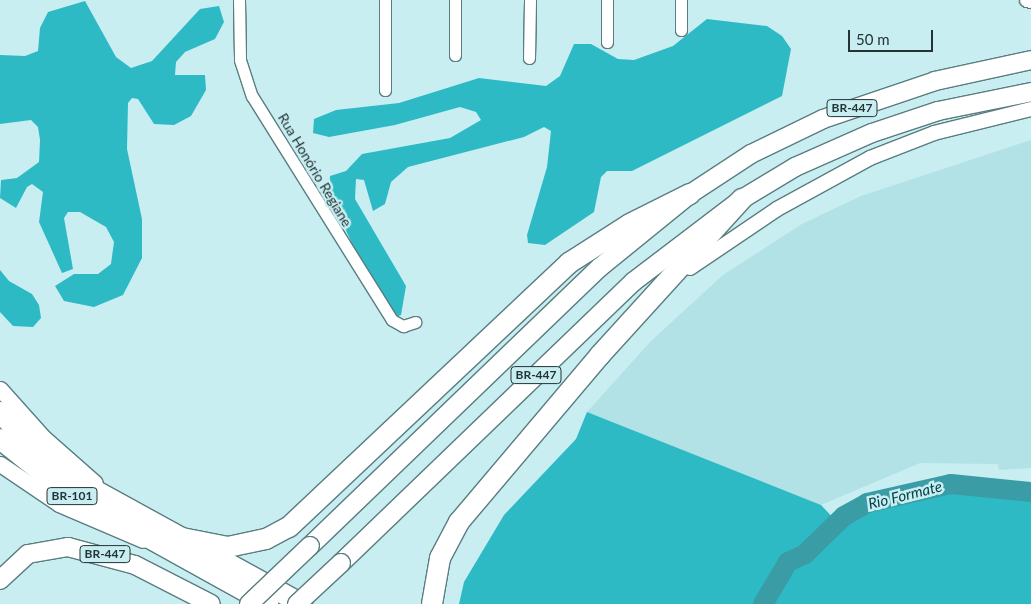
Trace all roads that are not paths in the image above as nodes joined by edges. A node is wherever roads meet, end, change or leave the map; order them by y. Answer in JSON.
{"nodes":[{"id":1,"x":239,"y":0,"type":"edge"},
{"id":2,"x":385,"y":0,"type":"edge"},
{"id":3,"x":455,"y":0,"type":"edge"},
{"id":4,"x":530,"y":0,"type":"edge"},
{"id":5,"x":607,"y":0,"type":"edge"},
{"id":6,"x":681,"y":0,"type":"edge"},
{"id":7,"x":681,"y":30,"type":"dead end"},
{"id":8,"x":606,"y":42,"type":"dead end"},
{"id":9,"x":455,"y":55,"type":"dead end"},
{"id":10,"x":528,"y":58,"type":"dead end"},
{"id":11,"x":1031,"y":60,"type":"edge"},
{"id":12,"x":385,"y":90,"type":"dead end"},
{"id":13,"x":1031,"y":92,"type":"edge"},
{"id":14,"x":1031,"y":109,"type":"edge"},
{"id":15,"x":690,"y":194,"type":"junction"},
{"id":16,"x":742,"y":199,"type":"junction"},
{"id":17,"x":645,"y":305,"type":"junction"},
{"id":18,"x":415,"y":322,"type":"dead end"},
{"id":19,"x":0,"y":389,"type":"edge"},
{"id":20,"x":0,"y":412,"type":"edge"},
{"id":21,"x":0,"y":439,"type":"edge"},
{"id":22,"x":0,"y":464,"type":"edge"},
{"id":23,"x":126,"y":511,"type":"junction"},
{"id":24,"x":177,"y":537,"type":"junction"},
{"id":25,"x":153,"y":543,"type":"junction"},
{"id":26,"x":0,"y":580,"type":"edge"},
{"id":27,"x":211,"y":604,"type":"edge"},
{"id":28,"x":249,"y":604,"type":"edge"},
{"id":29,"x":268,"y":604,"type":"edge"},
{"id":30,"x":297,"y":604,"type":"edge"},
{"id":31,"x":302,"y":604,"type":"edge"},
{"id":32,"x":432,"y":604,"type":"edge"}],
"edges":[{"from":1,"to":18,"type":"street","name":"Rua Honório Regiane"},
{"from":2,"to":12,"type":"street"},
{"from":3,"to":9,"type":"street"},
{"from":4,"to":10,"type":"street"},
{"from":5,"to":8,"type":"street"},
{"from":6,"to":7,"type":"street"},
{"from":11,"to":15,"type":"main road","number":"BR-447"},
{"from":13,"to":16,"type":"main road","number":"BR-447"},
{"from":14,"to":17,"type":"street"},
{"from":15,"to":24,"type":"highway"},
{"from":15,"to":28,"type":"main road","number":"BR-447","bridge":true},
{"from":16,"to":17,"type":"highway"},
{"from":16,"to":30,"type":"main road","number":"BR-447","bridge":true},
{"from":17,"to":32,"type":"highway"},
{"from":19,"to":23,"type":"main road"},
{"from":20,"to":23,"type":"highway","number":"BR-101"},
{"from":21,"to":25,"type":"highway","number":"BR-101"},
{"from":22,"to":25,"type":"main road"},
{"from":23,"to":24,"type":"highway","number":"BR-101"},
{"from":24,"to":31,"type":"highway","number":"BR-101"},
{"from":25,"to":29,"type":"highway","number":"BR-101"},
{"from":26,"to":27,"type":"main road","number":"BR-447"}]}
